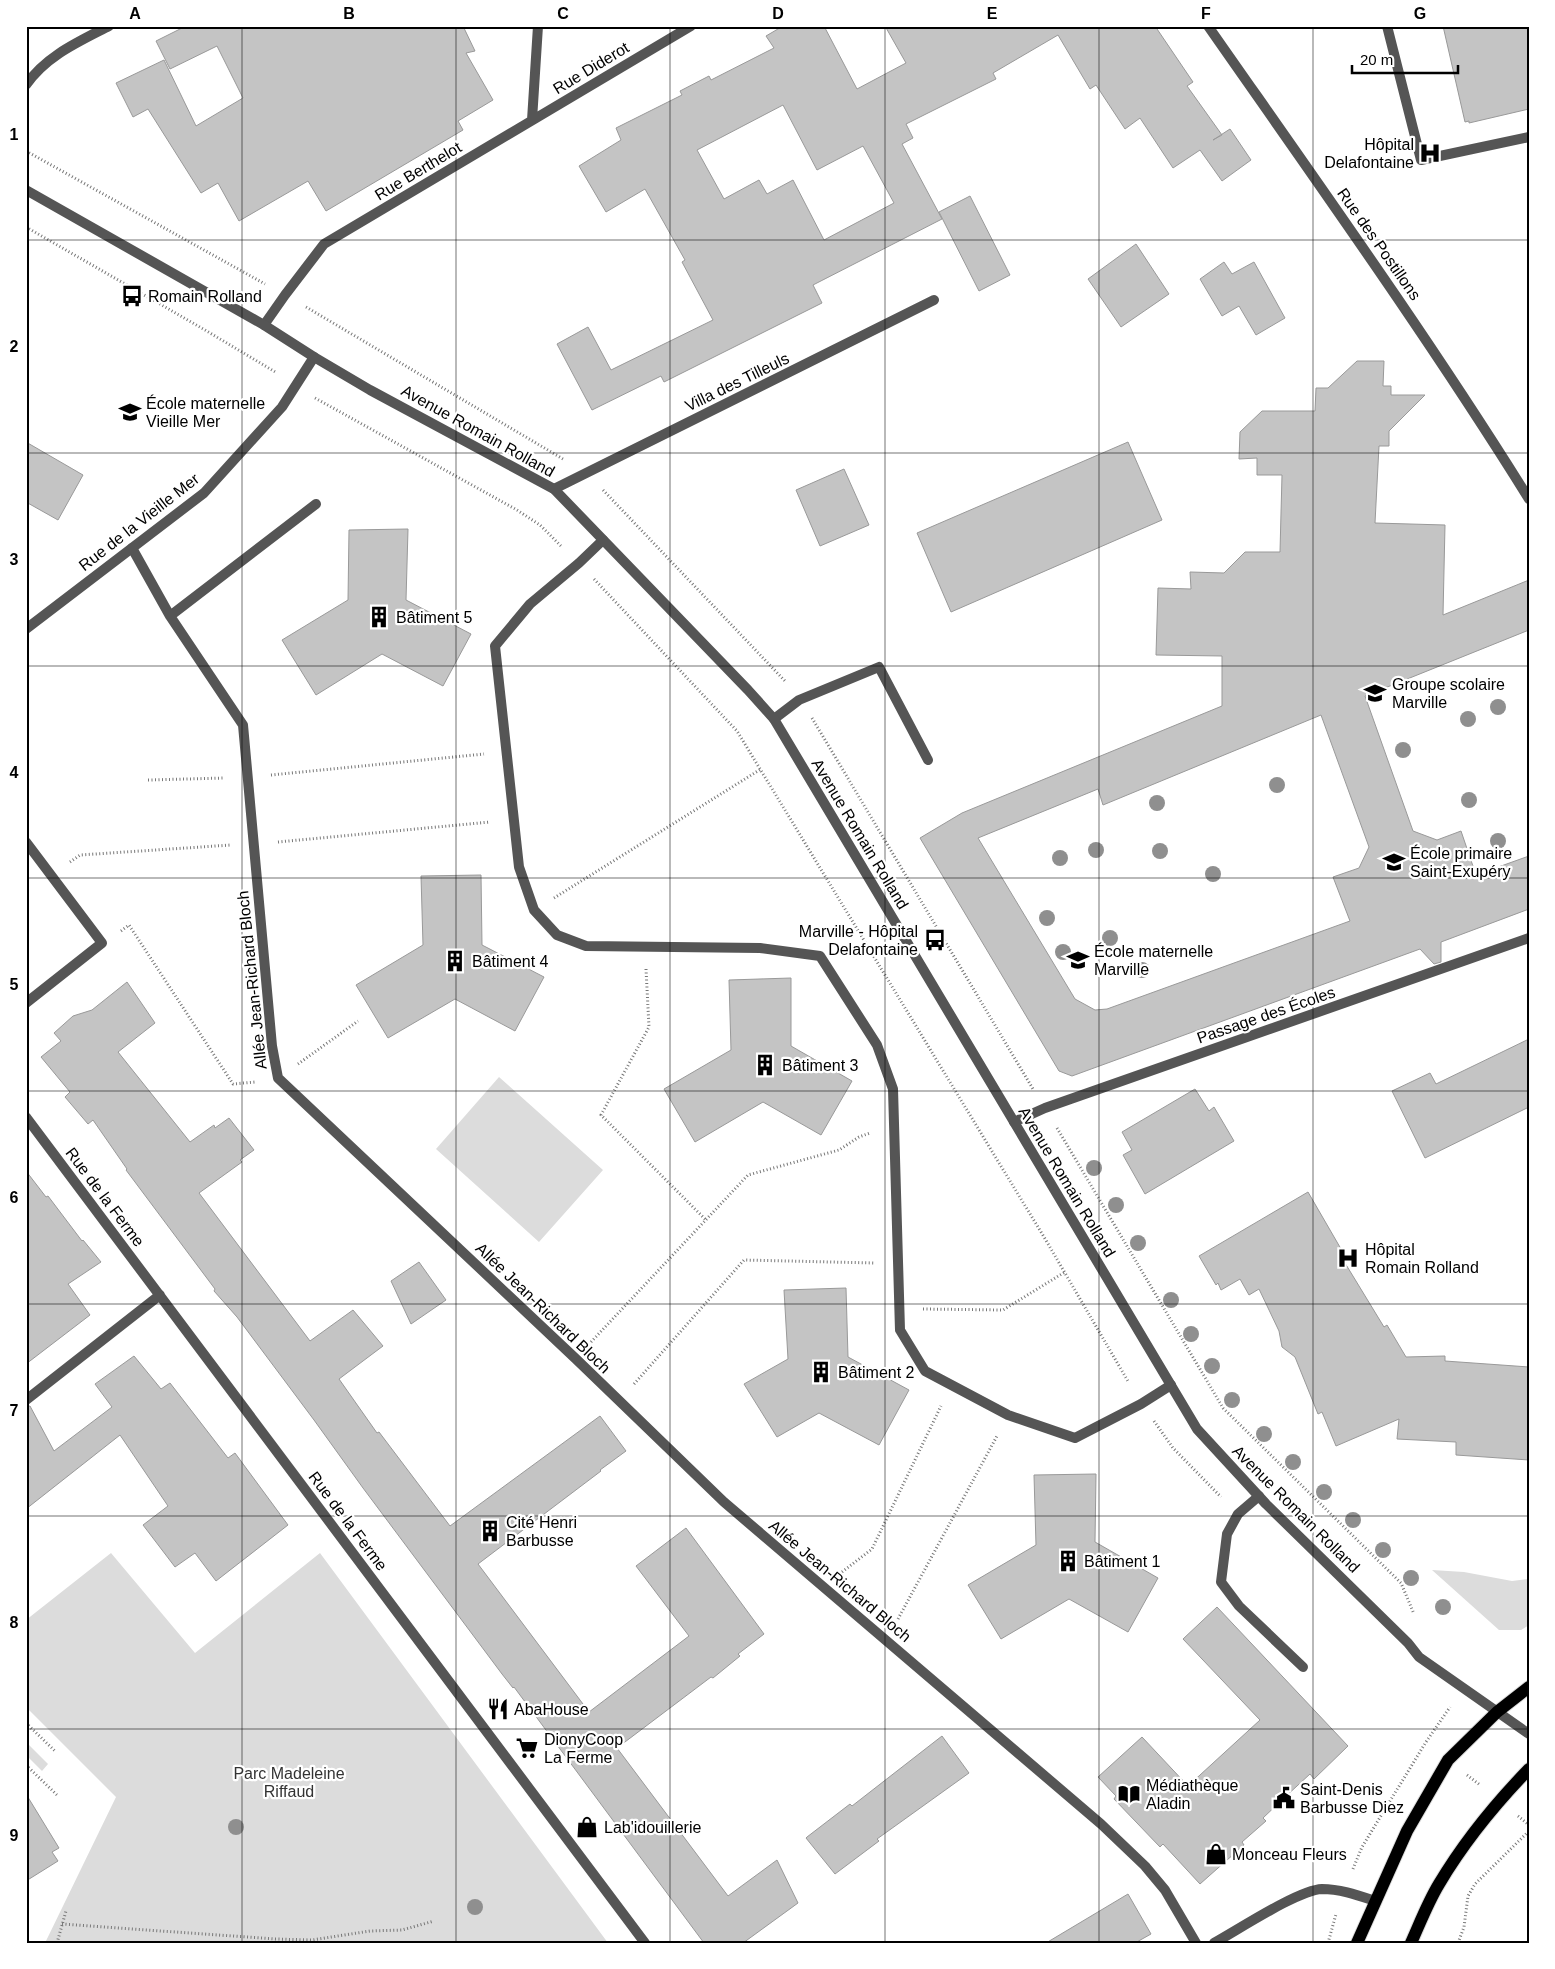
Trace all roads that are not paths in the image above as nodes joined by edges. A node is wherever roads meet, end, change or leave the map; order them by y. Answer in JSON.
{"nodes":[{"id":1,"x":109,"y":26,"type":"edge"},
{"id":2,"x":538,"y":26,"type":"edge"},
{"id":3,"x":691,"y":26,"type":"edge"},
{"id":4,"x":1208,"y":26,"type":"edge"},
{"id":5,"x":1387,"y":26,"type":"edge"},
{"id":6,"x":26,"y":85,"type":"edge"},
{"id":7,"x":532,"y":120,"type":"junction"},
{"id":8,"x":1529,"y":136,"type":"edge"},
{"id":9,"x":26,"y":190,"type":"edge"},
{"id":10,"x":934,"y":300,"type":"dead end"},
{"id":11,"x":264,"y":326,"type":"junction"},
{"id":12,"x":314,"y":357,"type":"junction"},
{"id":13,"x":554,"y":489,"type":"junction"},
{"id":14,"x":1529,"y":499,"type":"edge"},
{"id":15,"x":316,"y":504,"type":"dead end"},
{"id":16,"x":603,"y":540,"type":"junction"},
{"id":17,"x":132,"y":548,"type":"junction"},
{"id":18,"x":170,"y":616,"type":"junction"},
{"id":19,"x":26,"y":629,"type":"edge"},
{"id":20,"x":774,"y":719,"type":"junction"},
{"id":21,"x":928,"y":760,"type":"dead end"},
{"id":22,"x":26,"y":842,"type":"edge"},
{"id":23,"x":1529,"y":938,"type":"edge"},
{"id":24,"x":26,"y":1003,"type":"edge"},
{"id":25,"x":26,"y":1117,"type":"edge"},
{"id":26,"x":1014,"y":1122,"type":"junction"},
{"id":27,"x":160,"y":1295,"type":"junction"},
{"id":28,"x":1171,"y":1385,"type":"junction"},
{"id":29,"x":26,"y":1400,"type":"edge"},
{"id":30,"x":1259,"y":1496,"type":"junction"},
{"id":31,"x":1303,"y":1667,"type":"dead end"},
{"id":32,"x":1529,"y":1687,"type":"edge"},
{"id":33,"x":1497,"y":1712,"type":"junction"},
{"id":34,"x":1529,"y":1734,"type":"edge"},
{"id":35,"x":1529,"y":1769,"type":"edge"},
{"id":36,"x":1374,"y":1900,"type":"junction"},
{"id":37,"x":645,"y":1943,"type":"edge"},
{"id":38,"x":1196,"y":1943,"type":"edge"},
{"id":39,"x":1214,"y":1943,"type":"edge"},
{"id":40,"x":1357,"y":1943,"type":"edge"},
{"id":41,"x":1411,"y":1943,"type":"edge"}],
"edges":[{"from":1,"to":6,"type":"street"},
{"from":2,"to":7,"type":"street"},
{"from":3,"to":7,"type":"street","name":"Rue Diderot"},
{"from":4,"to":14,"type":"street","name":"Rue des Postillons"},
{"from":5,"to":8,"type":"street"},
{"from":7,"to":11,"type":"street","name":"Rue Berthelot"},
{"from":9,"to":11,"type":"street","name":"Avenue Romain Rolland"},
{"from":10,"to":13,"type":"street","name":"Villa des Tilleuls"},
{"from":11,"to":12,"type":"street","name":"Avenue Romain Rolland"},
{"from":12,"to":13,"type":"street","name":"Avenue Romain Rolland"},
{"from":12,"to":17,"type":"street","name":"Rue de la Vieille Mer"},
{"from":13,"to":16,"type":"street","name":"Avenue Romain Rolland"},
{"from":15,"to":18,"type":"street"},
{"from":16,"to":20,"type":"street","name":"Avenue Romain Rolland"},
{"from":16,"to":28,"type":"street"},
{"from":17,"to":18,"type":"street","name":"Allée Jean-Richard Bloch"},
{"from":17,"to":19,"type":"street","name":"Rue de la Vieille Mer"},
{"from":18,"to":38,"type":"street","name":"Allée Jean-Richard Bloch"},
{"from":20,"to":21,"type":"street"},
{"from":20,"to":26,"type":"street","name":"Avenue Romain Rolland"},
{"from":22,"to":24,"type":"street"},
{"from":23,"to":26,"type":"street","name":"Passage des Écoles"},
{"from":25,"to":27,"type":"street","name":"Rue de la Ferme"},
{"from":26,"to":28,"type":"street","name":"Avenue Romain Rolland"},
{"from":27,"to":29,"type":"street"},
{"from":27,"to":37,"type":"street","name":"Rue de la Ferme"},
{"from":28,"to":30,"type":"street","name":"Avenue Romain Rolland"},
{"from":30,"to":31,"type":"street"},
{"from":30,"to":33,"type":"street","name":"Avenue Romain Rolland"},
{"from":32,"to":33,"type":"main road"},
{"from":33,"to":34,"type":"street","name":"Avenue Romain Rolland"},
{"from":33,"to":36,"type":"main road"},
{"from":35,"to":41,"type":"main road"},
{"from":36,"to":39,"type":"street"},
{"from":36,"to":40,"type":"main road"}]}
